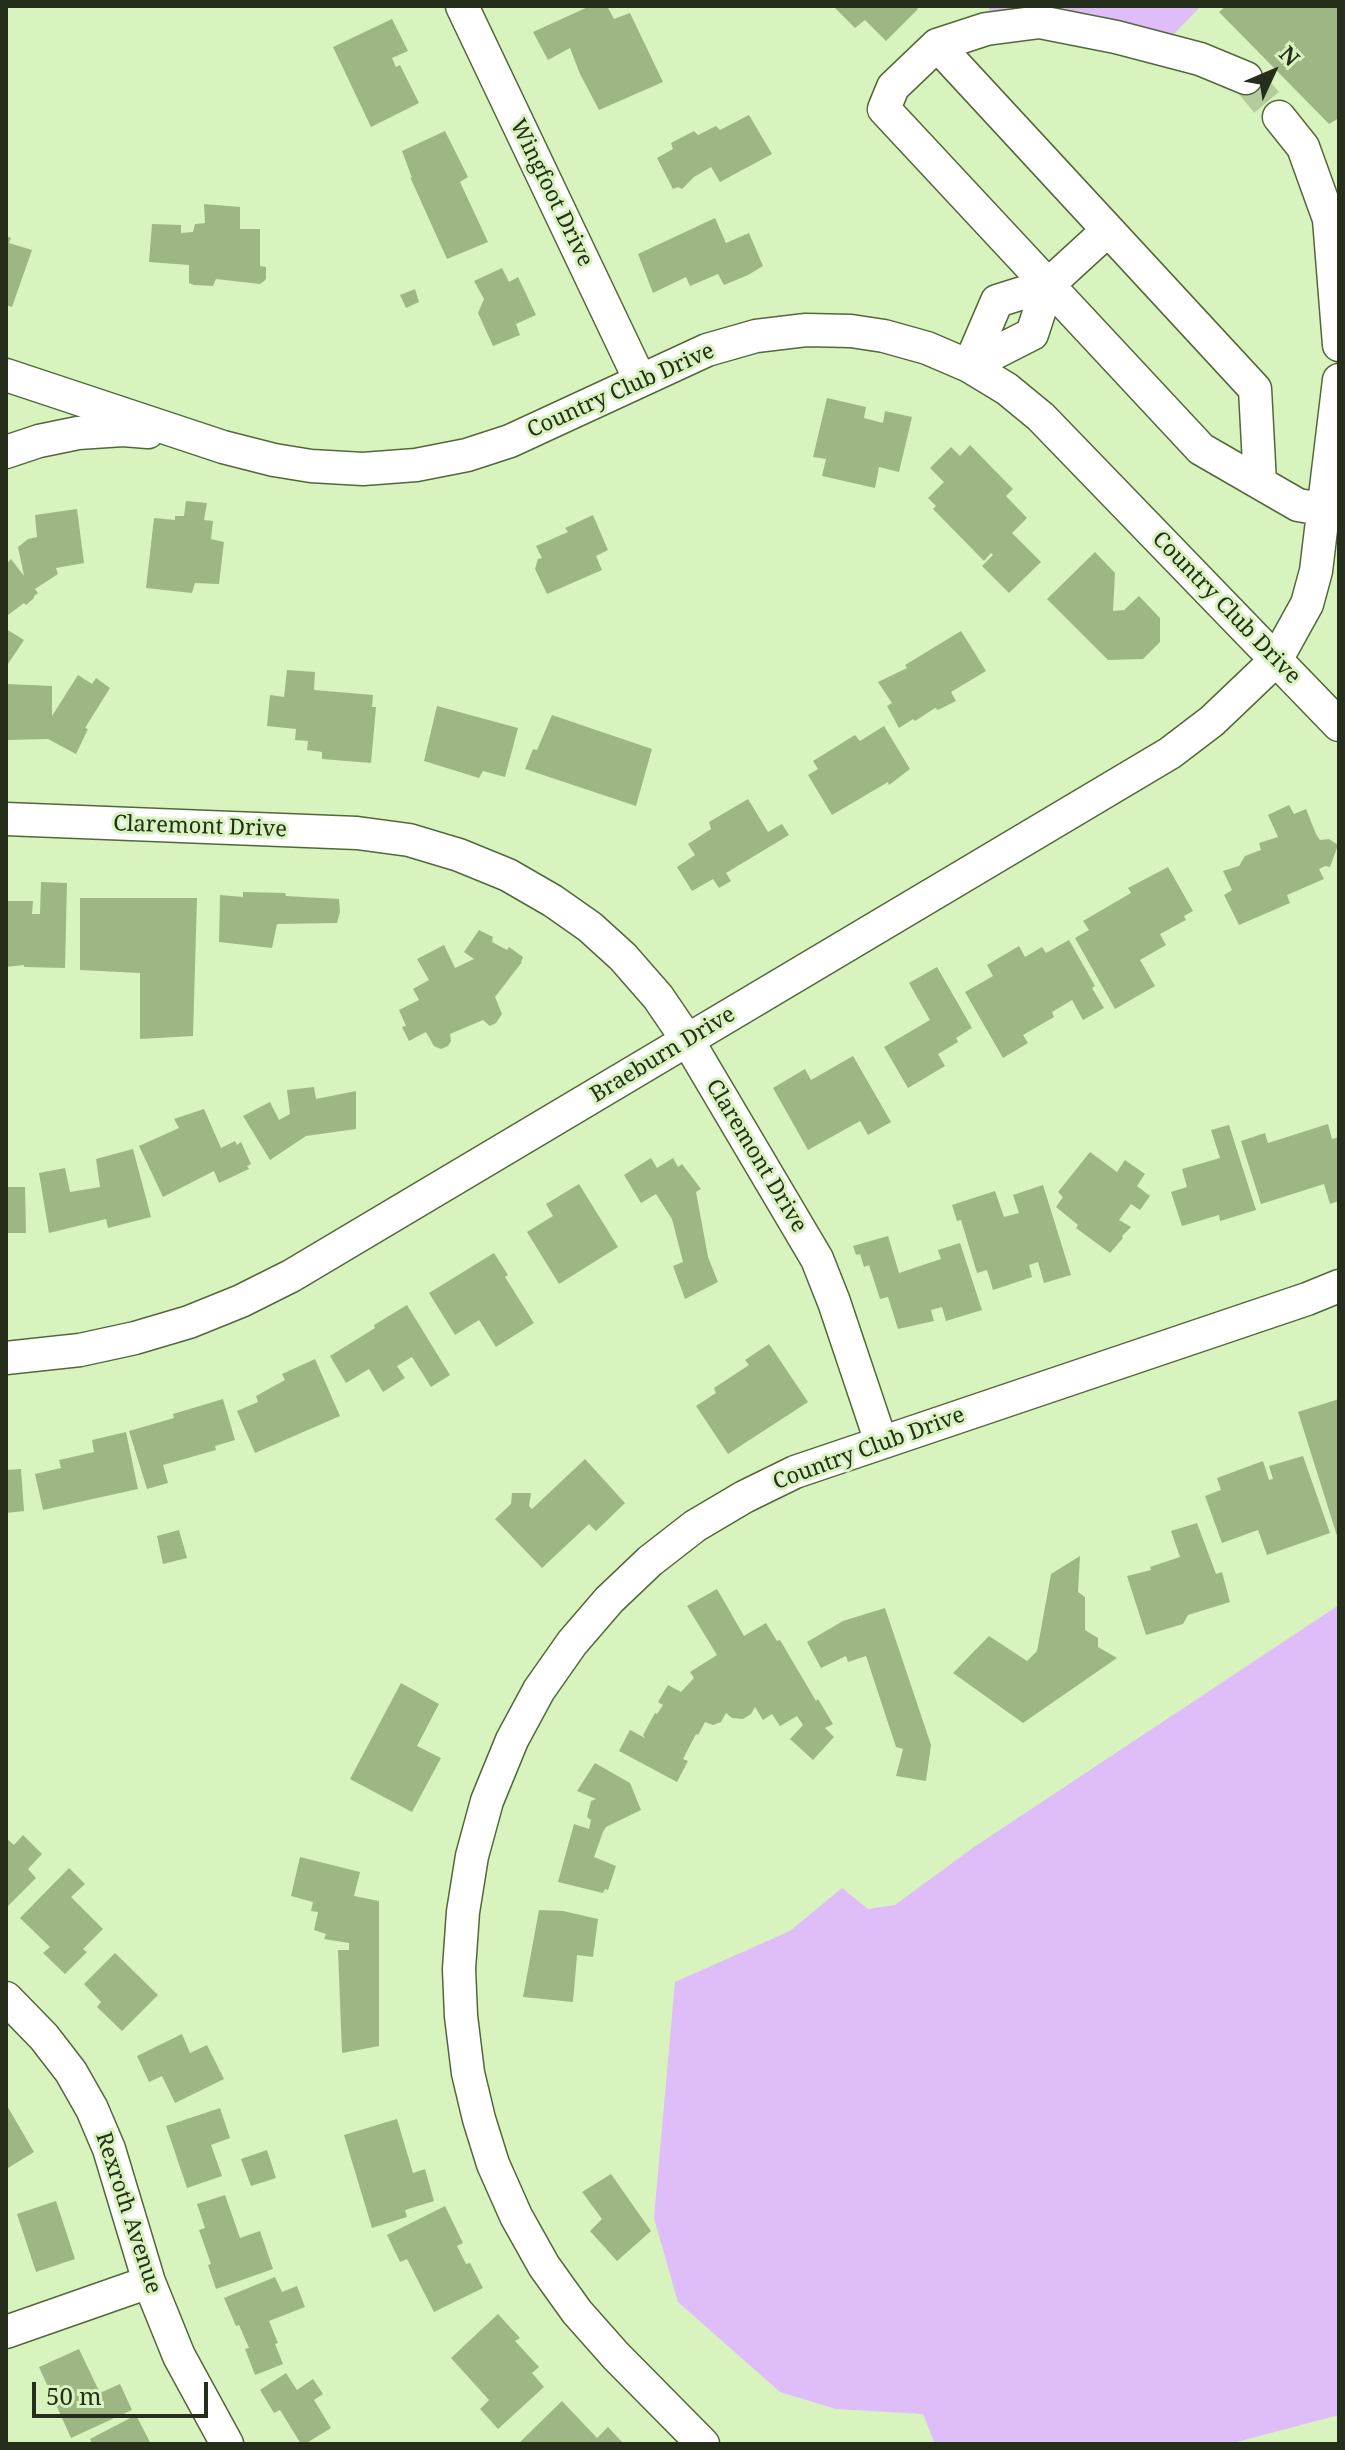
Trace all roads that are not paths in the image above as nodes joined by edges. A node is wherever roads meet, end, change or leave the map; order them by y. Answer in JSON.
{"nodes":[{"id":1,"x":462,"y":6,"type":"edge"},
{"id":2,"x":937,"y":45,"type":"junction"},
{"id":3,"x":1246,"y":78,"type":"tunnel mouth"},
{"id":4,"x":1279,"y":117,"type":"tunnel mouth"},
{"id":5,"x":1107,"y":231,"type":"junction"},
{"id":6,"x":1048,"y":285,"type":"junction"},
{"id":7,"x":1339,"y":345,"type":"edge"},
{"id":8,"x":969,"y":366,"type":"junction"},
{"id":9,"x":6,"y":375,"type":"edge"},
{"id":10,"x":640,"y":380,"type":"junction"},
{"id":11,"x":1339,"y":380,"type":"edge"},
{"id":12,"x":207,"y":441,"type":"junction"},
{"id":13,"x":6,"y":452,"type":"edge"},
{"id":14,"x":1260,"y":483,"type":"junction"},
{"id":15,"x":1331,"y":511,"type":"edge"},
{"id":16,"x":1328,"y":555,"type":"edge"},
{"id":17,"x":1276,"y":660,"type":"junction"},
{"id":18,"x":1339,"y":725,"type":"edge"},
{"id":19,"x":6,"y":819,"type":"edge"},
{"id":20,"x":688,"y":1041,"type":"junction"},
{"id":21,"x":1339,"y":1286,"type":"edge"},
{"id":22,"x":6,"y":1358,"type":"edge"},
{"id":23,"x":881,"y":1442,"type":"junction"},
{"id":24,"x":6,"y":1998,"type":"edge"},
{"id":25,"x":149,"y":2282,"type":"junction"},
{"id":26,"x":6,"y":2332,"type":"edge"},
{"id":27,"x":227,"y":2444,"type":"edge"},
{"id":28,"x":703,"y":2444,"type":"edge"}],
"edges":[{"from":1,"to":10,"type":"street","name":"Wingfoot Drive"},
{"from":2,"to":3,"type":"street"},
{"from":2,"to":5,"type":"street"},
{"from":2,"to":6,"type":"street"},
{"from":4,"to":7,"type":"street"},
{"from":5,"to":6,"type":"street"},
{"from":5,"to":14,"type":"street"},
{"from":6,"to":8,"type":"street"},
{"from":6,"to":8,"type":"street"},
{"from":6,"to":14,"type":"street"},
{"from":8,"to":10,"type":"street","name":"Country Club Drive"},
{"from":8,"to":17,"type":"street","name":"Country Club Drive"},
{"from":9,"to":12,"type":"street","name":"Country Club Drive"},
{"from":10,"to":12,"type":"street","name":"Country Club Drive"},
{"from":11,"to":15,"type":"street","name":"Braeburn Drive"},
{"from":12,"to":13,"type":"street"},
{"from":14,"to":15,"type":"street"},
{"from":15,"to":16,"type":"street","name":"Braeburn Drive"},
{"from":16,"to":17,"type":"street","name":"Braeburn Drive"},
{"from":17,"to":18,"type":"street","name":"Country Club Drive"},
{"from":17,"to":20,"type":"street","name":"Braeburn Drive"},
{"from":19,"to":20,"type":"street","name":"Claremont Drive"},
{"from":20,"to":22,"type":"street","name":"Braeburn Drive"},
{"from":20,"to":23,"type":"street","name":"Claremont Drive"},
{"from":21,"to":23,"type":"street","name":"Country Club Drive"},
{"from":23,"to":28,"type":"street","name":"Country Club Drive"},
{"from":24,"to":25,"type":"street","name":"Rexroth Avenue"},
{"from":25,"to":26,"type":"street"},
{"from":25,"to":27,"type":"street","name":"Rexroth Avenue"}]}
